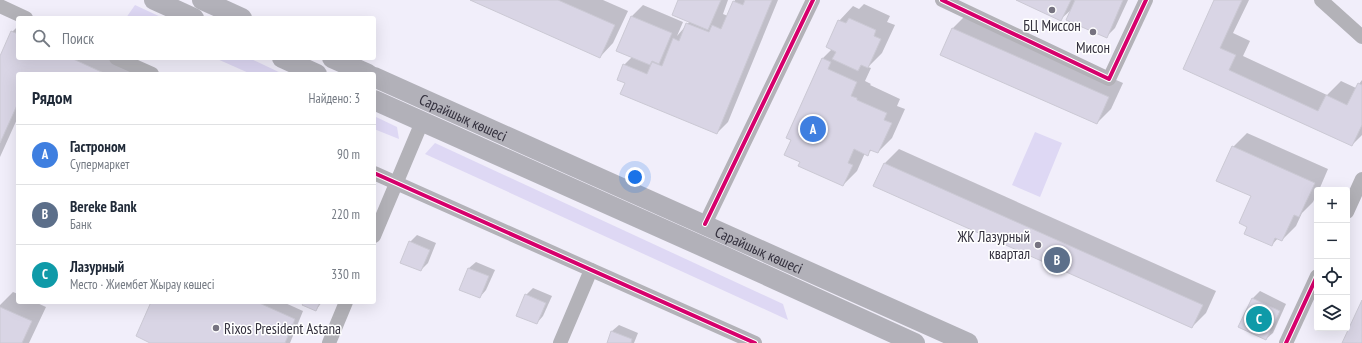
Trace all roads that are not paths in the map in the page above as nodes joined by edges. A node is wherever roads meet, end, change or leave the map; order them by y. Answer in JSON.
{"nodes":[{"id":1,"x":154,"y":0,"type":"edge"},
{"id":2,"x":202,"y":0,"type":"edge"},
{"id":3,"x":813,"y":0,"type":"edge"},
{"id":4,"x":942,"y":0,"type":"edge"},
{"id":5,"x":1146,"y":0,"type":"edge"},
{"id":6,"x":1321,"y":0,"type":"edge"},
{"id":7,"x":0,"y":6,"type":"edge"},
{"id":8,"x":22,"y":16,"type":"edge"},
{"id":9,"x":190,"y":16,"type":"edge"},
{"id":10,"x":238,"y":16,"type":"edge"},
{"id":11,"x":1362,"y":37,"type":"edge"},
{"id":12,"x":120,"y":60,"type":"edge"},
{"id":13,"x":286,"y":60,"type":"edge"},
{"id":14,"x":336,"y":60,"type":"edge"},
{"id":15,"x":148,"y":72,"type":"edge"},
{"id":16,"x":313,"y":72,"type":"edge"},
{"id":17,"x":364,"y":72,"type":"edge"},
{"id":18,"x":376,"y":78,"type":"edge"},
{"id":19,"x":376,"y":101,"type":"edge"},
{"id":20,"x":422,"y":122,"type":"junction"},
{"id":21,"x":516,"y":164,"type":"junction"},
{"id":22,"x":376,"y":174,"type":"edge"},
{"id":23,"x":1362,"y":179,"type":"edge"},
{"id":24,"x":397,"y":183,"type":"junction"},
{"id":25,"x":1350,"y":205,"type":"edge"},
{"id":26,"x":705,"y":224,"type":"junction"},
{"id":27,"x":376,"y":231,"type":"edge"},
{"id":28,"x":741,"y":264,"type":"junction"},
{"id":29,"x":591,"y":270,"type":"junction"},
{"id":30,"x":1314,"y":282,"type":"edge"},
{"id":31,"x":345,"y":304,"type":"edge"},
{"id":32,"x":898,"y":311,"type":"junction"},
{"id":33,"x":329,"y":343,"type":"edge"},
{"id":34,"x":560,"y":343,"type":"edge"},
{"id":35,"x":755,"y":343,"type":"edge"},
{"id":36,"x":916,"y":343,"type":"edge"},
{"id":37,"x":968,"y":343,"type":"edge"},
{"id":38,"x":1286,"y":343,"type":"edge"}],
"edges":[{"from":1,"to":9,"type":"main road"},
{"from":2,"to":10,"type":"main road"},
{"from":3,"to":26,"type":"street"},
{"from":4,"to":5,"type":"street"},
{"from":6,"to":11,"type":"street"},
{"from":7,"to":8,"type":"street"},
{"from":12,"to":15,"type":"street"},
{"from":13,"to":16,"type":"main road"},
{"from":14,"to":17,"type":"main road"},
{"from":18,"to":26,"type":"main road","name":"Сарайшық көшесі"},
{"from":19,"to":20,"type":"main road","name":"Сарайшық көшесі"},
{"from":20,"to":21,"type":"main road","name":"Сарайшық көшесі"},
{"from":20,"to":24,"type":"street"},
{"from":21,"to":26,"type":"main road"},
{"from":21,"to":28,"type":"main road","name":"Сарайшық көшесі"},
{"from":22,"to":24,"type":"street"},
{"from":23,"to":25,"type":"street"},
{"from":24,"to":27,"type":"street"},
{"from":24,"to":29,"type":"street"},
{"from":26,"to":32,"type":"main road","name":"Сарайшық көшесі"},
{"from":28,"to":32,"type":"main road"},
{"from":28,"to":36,"type":"main road","name":"Сарайшық көшесі"},
{"from":29,"to":34,"type":"street"},
{"from":29,"to":35,"type":"street"},
{"from":30,"to":38,"type":"street"},
{"from":31,"to":33,"type":"street"},
{"from":32,"to":37,"type":"main road","name":"Сарайшық көшесі"}]}
